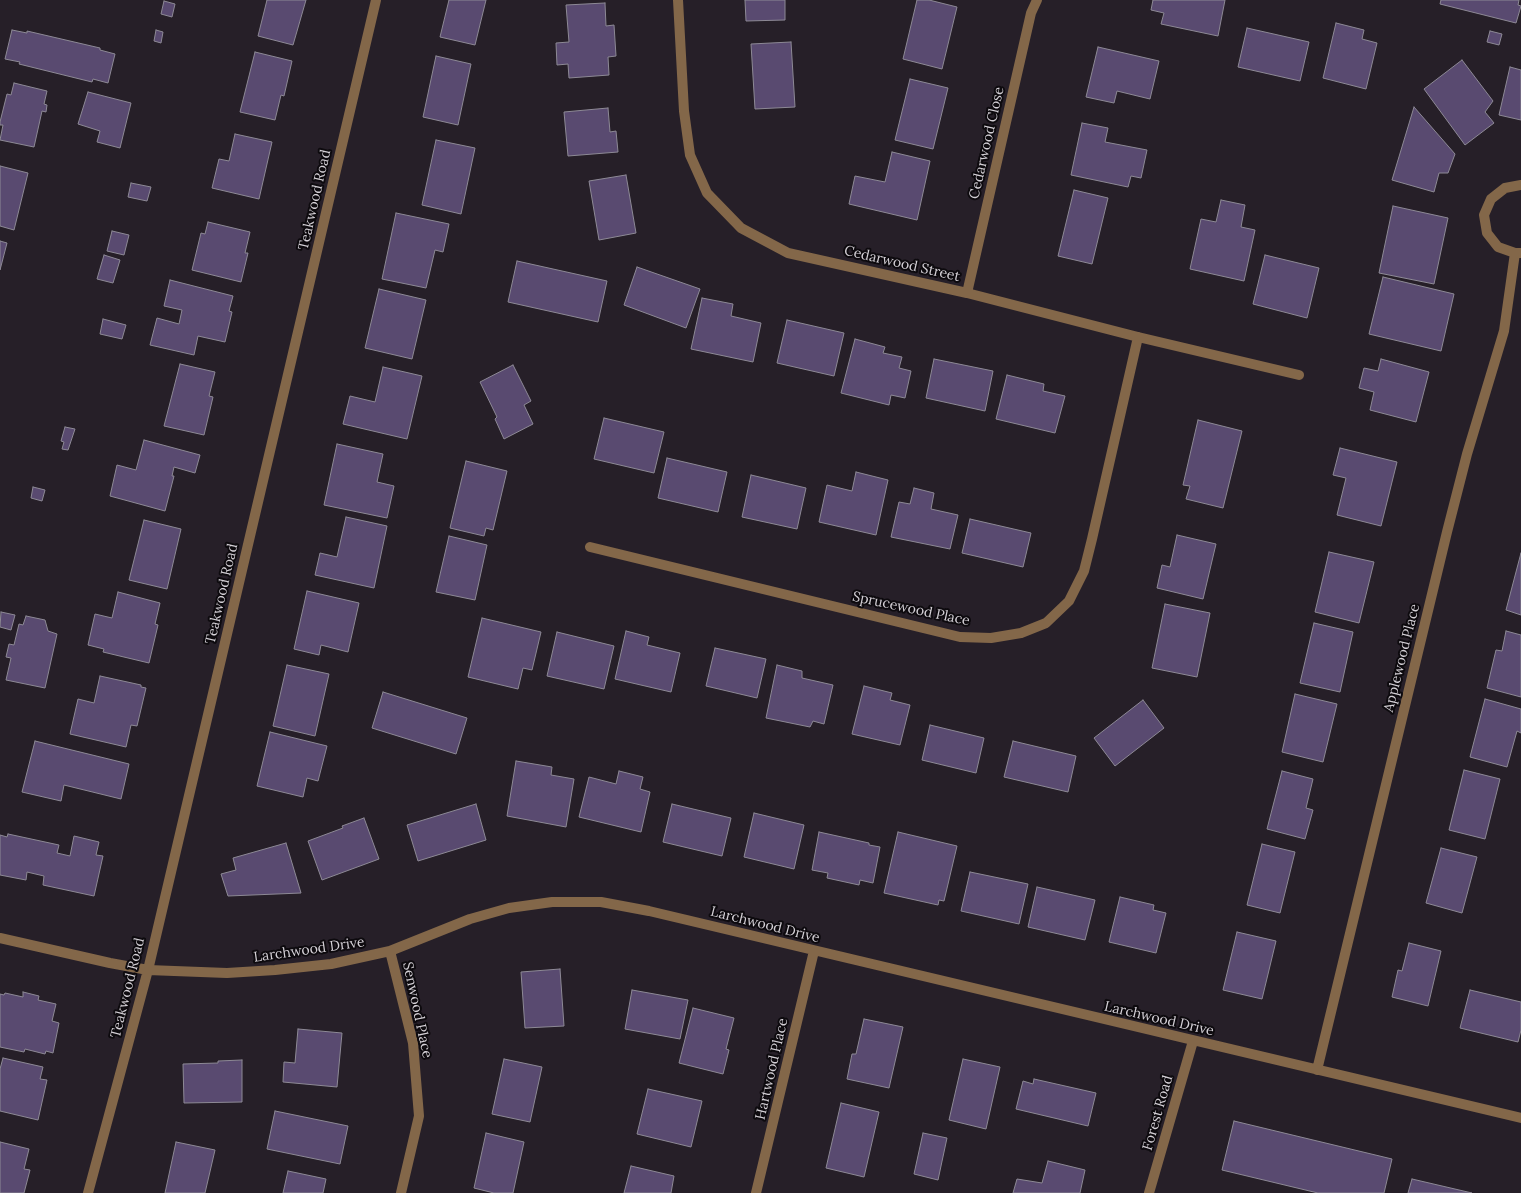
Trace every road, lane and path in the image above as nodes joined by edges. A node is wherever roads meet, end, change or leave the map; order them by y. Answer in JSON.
{"nodes":[{"id":1,"x":376,"y":0,"type":"edge"},
{"id":2,"x":678,"y":0,"type":"edge"},
{"id":3,"x":1037,"y":0,"type":"edge"},
{"id":4,"x":1521,"y":185,"type":"edge"},
{"id":5,"x":1518,"y":253,"type":"edge"},
{"id":6,"x":968,"y":294,"type":"junction"},
{"id":7,"x":1138,"y":337,"type":"junction"},
{"id":8,"x":1299,"y":375,"type":"dead end"},
{"id":9,"x":590,"y":547,"type":"dead end"},
{"id":10,"x":0,"y":938,"type":"edge"},
{"id":11,"x":390,"y":951,"type":"junction"},
{"id":12,"x":814,"y":951,"type":"junction"},
{"id":13,"x":148,"y":970,"type":"junction"},
{"id":14,"x":1193,"y":1041,"type":"junction"},
{"id":15,"x":1317,"y":1070,"type":"junction"},
{"id":16,"x":1521,"y":1118,"type":"edge"},
{"id":17,"x":88,"y":1193,"type":"edge"},
{"id":18,"x":402,"y":1193,"type":"edge"},
{"id":19,"x":756,"y":1193,"type":"edge"},
{"id":20,"x":1149,"y":1193,"type":"edge"}],
"edges":[{"from":1,"to":13,"type":"street","name":"Teakwood Road"},
{"from":2,"to":6,"type":"street","name":"Cedarwood Street"},
{"from":3,"to":6,"type":"street","name":"Cedarwood Close"},
{"from":4,"to":5,"type":"street","name":"Applewood Place"},
{"from":5,"to":15,"type":"street","name":"Applewood Place"},
{"from":6,"to":7,"type":"street","name":"Cedarwood Street"},
{"from":7,"to":8,"type":"street","name":"Cedarwood Street"},
{"from":7,"to":9,"type":"street","name":"Sprucewood Place"},
{"from":10,"to":13,"type":"street","name":"Larchwood Drive"},
{"from":11,"to":12,"type":"street","name":"Larchwood Drive"},
{"from":11,"to":13,"type":"street","name":"Larchwood Drive"},
{"from":11,"to":18,"type":"street","name":"Senwood Place"},
{"from":12,"to":14,"type":"street","name":"Larchwood Drive"},
{"from":12,"to":19,"type":"street","name":"Hartwood Place"},
{"from":13,"to":17,"type":"street","name":"Teakwood Road"},
{"from":14,"to":15,"type":"street","name":"Larchwood Drive"},
{"from":14,"to":20,"type":"street","name":"Forest Road"},
{"from":15,"to":16,"type":"street","name":"Larchwood Drive"}]}
